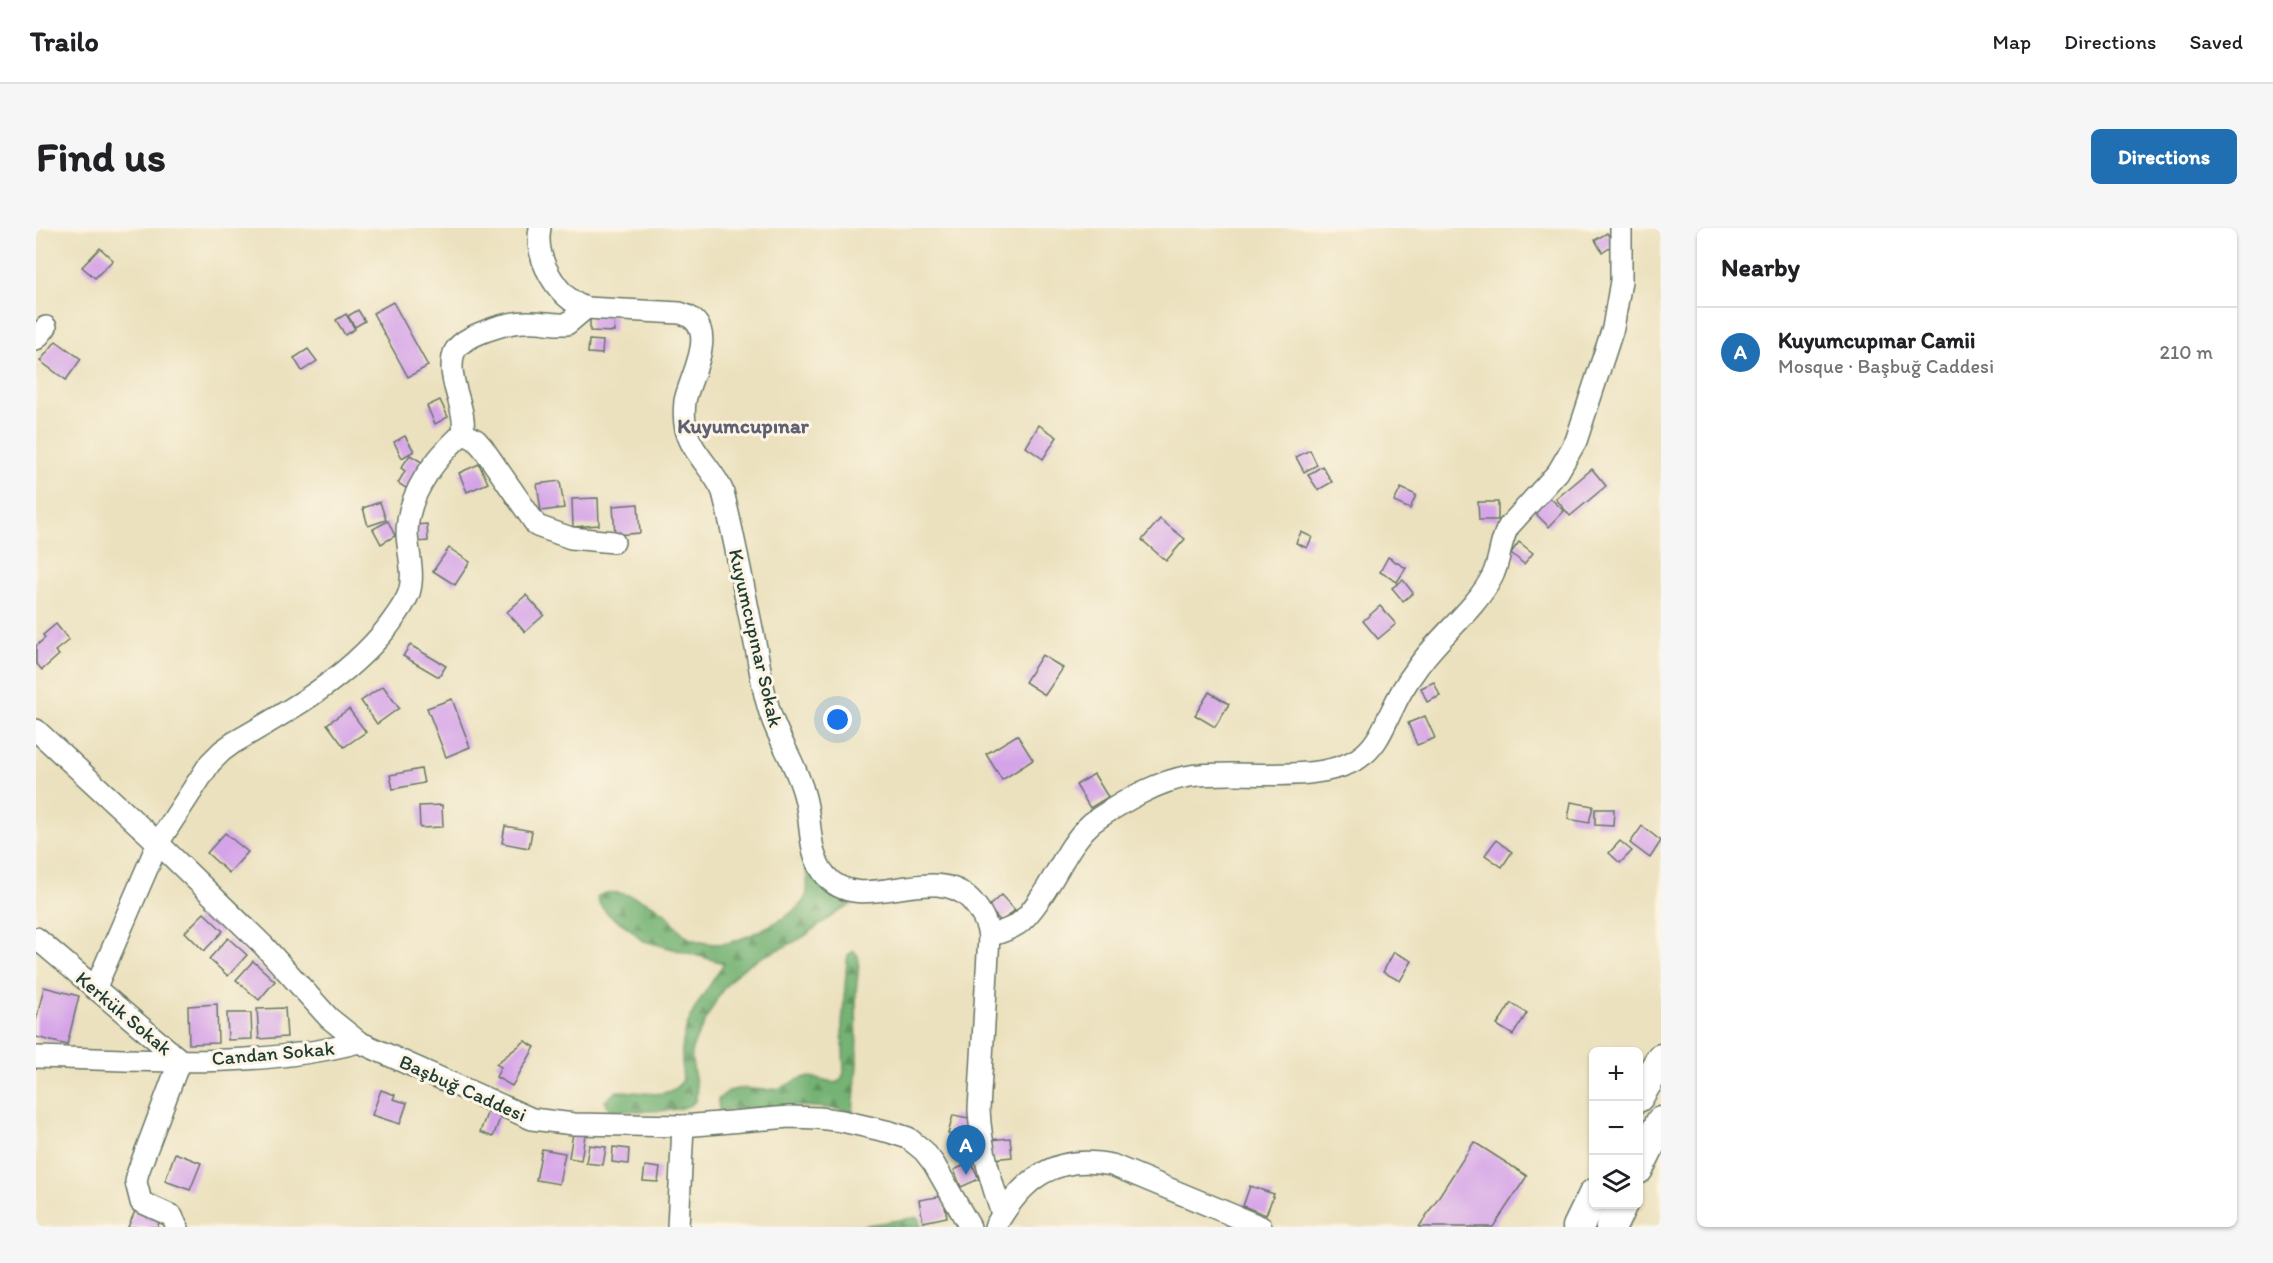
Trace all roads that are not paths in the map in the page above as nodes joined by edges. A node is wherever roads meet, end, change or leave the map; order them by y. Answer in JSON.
{"nodes":[{"id":1,"x":540,"y":228,"type":"edge"},
{"id":2,"x":1621,"y":228,"type":"edge"},
{"id":3,"x":586,"y":308,"type":"junction"},
{"id":4,"x":464,"y":433,"type":"junction"},
{"id":5,"x":614,"y":542,"type":"dead end"},
{"id":6,"x":39,"y":738,"type":"edge"},
{"id":7,"x":158,"y":843,"type":"junction"},
{"id":8,"x":989,"y":936,"type":"junction"},
{"id":9,"x":36,"y":938,"type":"edge"},
{"id":10,"x":95,"y":989,"type":"junction"},
{"id":11,"x":359,"y":1042,"type":"junction"},
{"id":12,"x":36,"y":1057,"type":"edge"},
{"id":13,"x":1661,"y":1059,"type":"edge"},
{"id":14,"x":180,"y":1060,"type":"junction"},
{"id":15,"x":1643,"y":1089,"type":"edge"},
{"id":16,"x":1661,"y":1122,"type":"edge"},
{"id":17,"x":683,"y":1126,"type":"junction"},
{"id":18,"x":1643,"y":1159,"type":"edge"},
{"id":19,"x":1589,"y":1203,"type":"edge"},
{"id":20,"x":1620,"y":1209,"type":"edge"},
{"id":21,"x":999,"y":1221,"type":"edge"},
{"id":22,"x":175,"y":1222,"type":"edge"},
{"id":23,"x":1248,"y":1224,"type":"edge"},
{"id":24,"x":678,"y":1227,"type":"edge"},
{"id":25,"x":970,"y":1227,"type":"edge"},
{"id":26,"x":1578,"y":1227,"type":"edge"},
{"id":27,"x":1611,"y":1227,"type":"edge"}],
"edges":[{"from":1,"to":3,"type":"street"},
{"from":2,"to":8,"type":"street"},
{"from":3,"to":4,"type":"street"},
{"from":3,"to":8,"type":"street","name":"Kuyumcupınar Sokak"},
{"from":4,"to":5,"type":"street"},
{"from":4,"to":7,"type":"street"},
{"from":6,"to":7,"type":"street","name":"Başbuğ Caddesi"},
{"from":7,"to":10,"type":"street"},
{"from":7,"to":11,"type":"street","name":"Başbuğ Caddesi"},
{"from":8,"to":21,"type":"street","name":"Kuyumcupınar Sokak"},
{"from":9,"to":10,"type":"street","name":"Kerkük Sokak"},
{"from":10,"to":14,"type":"street","name":"Kerkük Sokak"},
{"from":11,"to":14,"type":"street","name":"Candan Sokak"},
{"from":11,"to":17,"type":"street","name":"Başbuğ Caddesi"},
{"from":12,"to":14,"type":"street","name":"Candan Sokak"},
{"from":13,"to":15,"type":"highway"},
{"from":14,"to":22,"type":"street","name":"Kerkük Sokak"},
{"from":16,"to":18,"type":"highway"},
{"from":17,"to":24,"type":"street"},
{"from":17,"to":25,"type":"street","name":"Başbuğ Caddesi"},
{"from":19,"to":26,"type":"highway"},
{"from":20,"to":27,"type":"highway"},
{"from":21,"to":23,"type":"street"}]}
